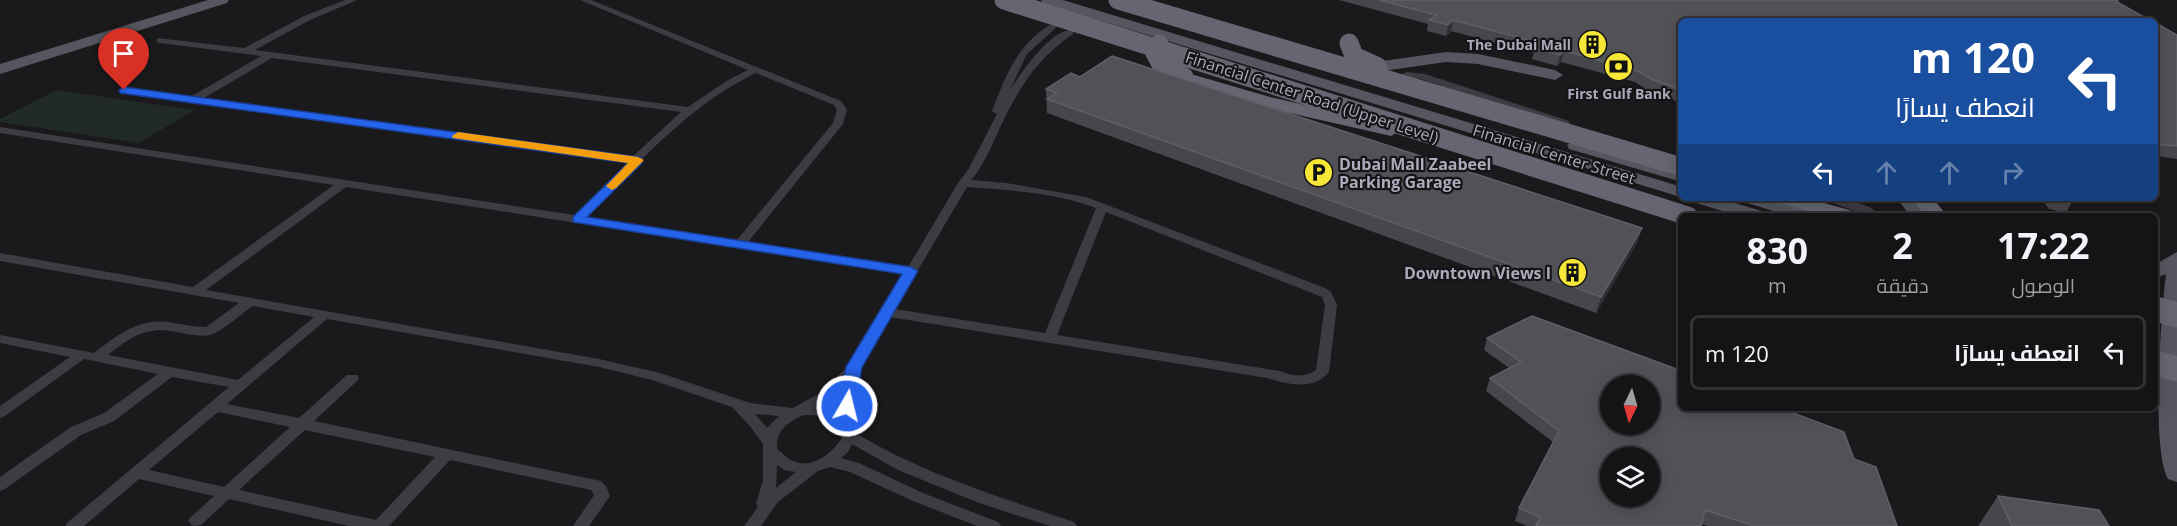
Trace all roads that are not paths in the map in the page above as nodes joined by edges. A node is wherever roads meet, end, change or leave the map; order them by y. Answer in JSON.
{"nodes":[{"id":1,"x":196,"y":0,"type":"edge"},
{"id":2,"x":222,"y":0,"type":"edge"},
{"id":3,"x":353,"y":0,"type":"edge"},
{"id":4,"x":584,"y":0,"type":"edge"},
{"id":5,"x":1004,"y":0,"type":"edge"},
{"id":6,"x":1031,"y":0,"type":"edge"},
{"id":7,"x":1048,"y":0,"type":"edge"},
{"id":8,"x":1136,"y":0,"type":"edge"},
{"id":9,"x":1099,"y":5,"type":"edge"},
{"id":10,"x":1164,"y":21,"type":"junction"},
{"id":11,"x":1054,"y":26,"type":"junction"},
{"id":12,"x":1070,"y":32,"type":"junction"},
{"id":13,"x":1155,"y":38,"type":"junction"},
{"id":14,"x":160,"y":40,"type":"dead end"},
{"id":15,"x":1349,"y":43,"type":"dead end"},
{"id":16,"x":246,"y":51,"type":"junction"},
{"id":17,"x":271,"y":54,"type":"junction"},
{"id":18,"x":0,"y":59,"type":"edge"},
{"id":19,"x":1297,"y":62,"type":"junction"},
{"id":20,"x":1317,"y":68,"type":"junction"},
{"id":21,"x":0,"y":69,"type":"edge"},
{"id":22,"x":757,"y":69,"type":"junction"},
{"id":23,"x":1555,"y":75,"type":"dead end"},
{"id":24,"x":124,"y":90,"type":"dead end"},
{"id":25,"x":194,"y":100,"type":"junction"},
{"id":26,"x":1432,"y":102,"type":"junction"},
{"id":27,"x":689,"y":110,"type":"junction"},
{"id":28,"x":0,"y":130,"type":"edge"},
{"id":29,"x":1491,"y":154,"type":"junction"},
{"id":30,"x":1678,"y":156,"type":"edge"},
{"id":31,"x":638,"y":160,"type":"junction"},
{"id":32,"x":1678,"y":166,"type":"edge"},
{"id":33,"x":1678,"y":166,"type":"edge"},
{"id":34,"x":1678,"y":176,"type":"edge"},
{"id":35,"x":965,"y":180,"type":"junction"},
{"id":36,"x":344,"y":183,"type":"junction"},
{"id":37,"x":1678,"y":192,"type":"edge"},
{"id":38,"x":1709,"y":201,"type":"edge"},
{"id":39,"x":1760,"y":201,"type":"edge"},
{"id":40,"x":1794,"y":201,"type":"edge"},
{"id":41,"x":1839,"y":201,"type":"edge"},
{"id":42,"x":1103,"y":206,"type":"junction"},
{"id":43,"x":1678,"y":213,"type":"edge"},
{"id":44,"x":1748,"y":213,"type":"edge"},
{"id":45,"x":1800,"y":213,"type":"edge"},
{"id":46,"x":1835,"y":213,"type":"edge"},
{"id":47,"x":1870,"y":213,"type":"edge"},
{"id":48,"x":578,"y":219,"type":"junction"},
{"id":49,"x":739,"y":245,"type":"junction"},
{"id":50,"x":0,"y":257,"type":"edge"},
{"id":51,"x":2177,"y":258,"type":"edge"},
{"id":52,"x":911,"y":271,"type":"junction"},
{"id":53,"x":2158,"y":271,"type":"edge"},
{"id":54,"x":196,"y":291,"type":"junction"},
{"id":55,"x":251,"y":301,"type":"junction"},
{"id":56,"x":2158,"y":301,"type":"edge"},
{"id":57,"x":887,"y":312,"type":"junction"},
{"id":58,"x":325,"y":314,"type":"junction"},
{"id":59,"x":2169,"y":336,"type":"edge"},
{"id":60,"x":0,"y":339,"type":"edge"},
{"id":61,"x":1049,"y":339,"type":"junction"},
{"id":62,"x":81,"y":355,"type":"junction"},
{"id":63,"x":96,"y":357,"type":"junction"},
{"id":64,"x":854,"y":367,"type":"junction"},
{"id":65,"x":169,"y":372,"type":"junction"},
{"id":66,"x":352,"y":378,"type":"dead end"},
{"id":67,"x":240,"y":385,"type":"junction"},
{"id":68,"x":2158,"y":388,"type":"edge"},
{"id":69,"x":736,"y":405,"type":"junction"},
{"id":70,"x":215,"y":406,"type":"junction"},
{"id":71,"x":799,"y":412,"type":"junction"},
{"id":72,"x":0,"y":413,"type":"edge"},
{"id":73,"x":2173,"y":416,"type":"junction"},
{"id":74,"x":848,"y":420,"type":"junction"},
{"id":75,"x":301,"y":424,"type":"junction"},
{"id":76,"x":852,"y":437,"type":"junction"},
{"id":77,"x":769,"y":446,"type":"junction"},
{"id":78,"x":447,"y":454,"type":"junction"},
{"id":79,"x":822,"y":464,"type":"junction"},
{"id":80,"x":136,"y":473,"type":"junction"},
{"id":81,"x":2177,"y":473,"type":"edge"},
{"id":82,"x":0,"y":485,"type":"edge"},
{"id":83,"x":226,"y":493,"type":"junction"},
{"id":84,"x":762,"y":510,"type":"junction"},
{"id":85,"x":196,"y":521,"type":"dead end"},
{"id":86,"x":73,"y":526,"type":"edge"},
{"id":87,"x":378,"y":526,"type":"edge"},
{"id":88,"x":581,"y":526,"type":"edge"},
{"id":89,"x":752,"y":526,"type":"edge"},
{"id":90,"x":993,"y":526,"type":"edge"},
{"id":91,"x":1069,"y":526,"type":"edge"}],
"edges":[{"from":1,"to":18,"type":"main road"},
{"from":2,"to":21,"type":"main road"},
{"from":3,"to":16,"type":"street"},
{"from":4,"to":22,"type":"street"},
{"from":5,"to":29,"type":"highway","name":"Financial Center Road (Upper Level)","bridge":true},
{"from":6,"to":11,"type":"main road"},
{"from":7,"to":9,"type":"main road","name":"Financial Center Street"},
{"from":8,"to":10,"type":"main road"},
{"from":9,"to":10,"type":"main road","name":"Financial Center Street"},
{"from":9,"to":11,"type":"main road"},
{"from":9,"to":12,"type":"main road"},
{"from":9,"to":13,"type":"main road","name":"Financial Center Street"},
{"from":9,"to":19,"type":"main road"},
{"from":9,"to":32,"type":"highway","name":"Financial Center Road (Upper Level)","bridge":true},
{"from":10,"to":19,"type":"main road","name":"Financial Center Street"},
{"from":11,"to":35,"type":"street"},
{"from":12,"to":13,"type":"main road"},
{"from":12,"to":35,"type":"street"},
{"from":13,"to":29,"type":"highway","bridge":true},
{"from":13,"to":37,"type":"main road","name":"Financial Center Street"},
{"from":14,"to":16,"type":"street"},
{"from":15,"to":33,"type":"highway","bridge":true},
{"from":16,"to":17,"type":"street"},
{"from":17,"to":25,"type":"street"},
{"from":17,"to":27,"type":"street"},
{"from":19,"to":20,"type":"main road","name":"Financial Center Street"},
{"from":20,"to":23,"type":"main road"},
{"from":20,"to":26,"type":"main road","name":"Financial Center Street"},
{"from":22,"to":27,"type":"street"},
{"from":22,"to":49,"type":"street"},
{"from":24,"to":25,"type":"street"},
{"from":25,"to":31,"type":"street"},
{"from":26,"to":30,"type":"street"},
{"from":26,"to":34,"type":"main road","name":"Financial Center Street"},
{"from":27,"to":31,"type":"street"},
{"from":28,"to":36,"type":"street"},
{"from":29,"to":43,"type":"highway","name":"Financial Center Road (Upper Level)","bridge":true},
{"from":31,"to":48,"type":"street"},
{"from":35,"to":42,"type":"street"},
{"from":35,"to":52,"type":"street"},
{"from":36,"to":48,"type":"street"},
{"from":36,"to":54,"type":"street"},
{"from":38,"to":44,"type":"main road"},
{"from":39,"to":45,"type":"main road"},
{"from":40,"to":46,"type":"highway"},
{"from":41,"to":47,"type":"street"},
{"from":42,"to":61,"type":"street"},
{"from":42,"to":61,"type":"street"},
{"from":48,"to":49,"type":"street"},
{"from":49,"to":52,"type":"street"},
{"from":50,"to":54,"type":"street"},
{"from":51,"to":53,"type":"main road"},
{"from":51,"to":59,"type":"main road"},
{"from":52,"to":57,"type":"street"},
{"from":54,"to":55,"type":"street"},
{"from":55,"to":58,"type":"street"},
{"from":55,"to":63,"type":"street"},
{"from":56,"to":59,"type":"highway"},
{"from":57,"to":61,"type":"street"},
{"from":57,"to":64,"type":"street"},
{"from":58,"to":67,"type":"street"},
{"from":58,"to":69,"type":"street"},
{"from":59,"to":73,"type":"main road"},
{"from":60,"to":62,"type":"street"},
{"from":62,"to":63,"type":"street"},
{"from":62,"to":72,"type":"street"},
{"from":63,"to":65,"type":"street"},
{"from":64,"to":71,"type":"street"},
{"from":64,"to":74,"type":"street"},
{"from":65,"to":67,"type":"street"},
{"from":65,"to":82,"type":"street"},
{"from":66,"to":75,"type":"street"},
{"from":67,"to":70,"type":"street"},
{"from":68,"to":73,"type":"main road"},
{"from":69,"to":71,"type":"street"},
{"from":69,"to":77,"type":"street"},
{"from":70,"to":75,"type":"street"},
{"from":70,"to":80,"type":"street"},
{"from":71,"to":74,"type":"street"},
{"from":71,"to":77,"type":"street"},
{"from":73,"to":81,"type":"main road"},
{"from":74,"to":76,"type":"street"},
{"from":75,"to":78,"type":"street"},
{"from":75,"to":83,"type":"street"},
{"from":76,"to":79,"type":"street"},
{"from":76,"to":91,"type":"street"},
{"from":77,"to":79,"type":"street"},
{"from":77,"to":84,"type":"street"},
{"from":78,"to":87,"type":"street"},
{"from":78,"to":88,"type":"street"},
{"from":79,"to":84,"type":"street"},
{"from":79,"to":90,"type":"street"},
{"from":80,"to":83,"type":"street"},
{"from":80,"to":86,"type":"street"},
{"from":83,"to":85,"type":"street"},
{"from":83,"to":87,"type":"street"},
{"from":84,"to":89,"type":"street"}]}
